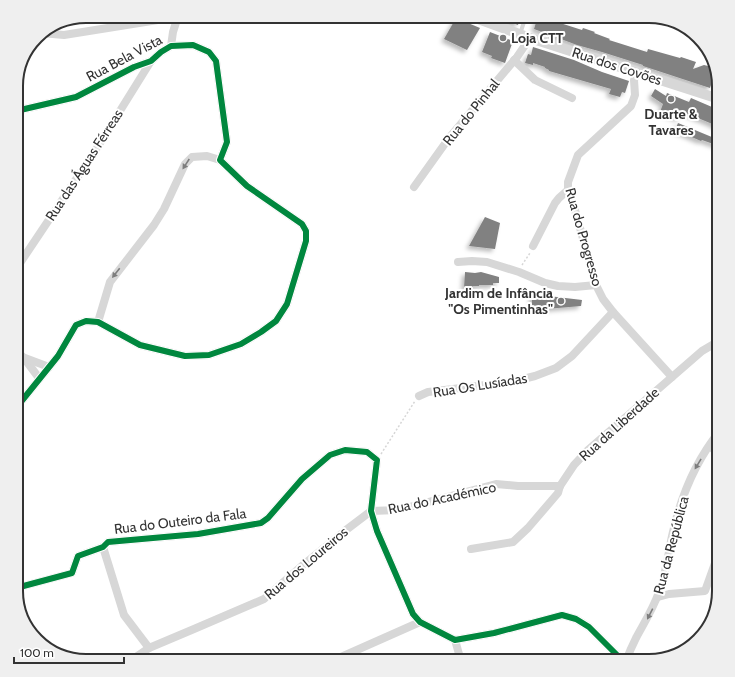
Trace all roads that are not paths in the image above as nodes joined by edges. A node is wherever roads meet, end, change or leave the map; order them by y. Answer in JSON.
{"nodes":[{"id":1,"x":144,"y":23,"type":"edge"},
{"id":2,"x":176,"y":23,"type":"edge"},
{"id":3,"x":489,"y":23,"type":"edge"},
{"id":4,"x":526,"y":23,"type":"edge"},
{"id":5,"x":51,"y":34,"type":"edge"},
{"id":6,"x":525,"y":36,"type":"junction"},
{"id":7,"x":172,"y":46,"type":"junction"},
{"id":8,"x":514,"y":60,"type":"junction"},
{"id":9,"x":151,"y":61,"type":"junction"},
{"id":10,"x":637,"y":73,"type":"junction"},
{"id":11,"x":712,"y":97,"type":"edge"},
{"id":12,"x":572,"y":98,"type":"dead end"},
{"id":13,"x":23,"y":109,"type":"edge"},
{"id":14,"x":220,"y":160,"type":"junction"},
{"id":15,"x":414,"y":187,"type":"dead end"},
{"id":16,"x":568,"y":190,"type":"junction"},
{"id":17,"x":533,"y":246,"type":"road end"},
{"id":18,"x":23,"y":258,"type":"edge"},
{"id":19,"x":458,"y":262,"type":"dead end"},
{"id":20,"x":596,"y":285,"type":"junction"},
{"id":21,"x":614,"y":312,"type":"junction"},
{"id":22,"x":98,"y":322,"type":"junction"},
{"id":23,"x":712,"y":345,"type":"edge"},
{"id":24,"x":24,"y":358,"type":"joint"},
{"id":25,"x":49,"y":367,"type":"junction"},
{"id":26,"x":672,"y":377,"type":"junction"},
{"id":27,"x":39,"y":378,"type":"junction"},
{"id":28,"x":418,"y":396,"type":"road end"},
{"id":29,"x":23,"y":399,"type":"edge"},
{"id":30,"x":712,"y":442,"type":"edge"},
{"id":31,"x":710,"y":445,"type":"junction"},
{"id":32,"x":712,"y":447,"type":"edge"},
{"id":33,"x":560,"y":486,"type":"junction"},
{"id":34,"x":371,"y":511,"type":"junction"},
{"id":35,"x":103,"y":547,"type":"junction"},
{"id":36,"x":471,"y":549,"type":"dead end"},
{"id":37,"x":712,"y":572,"type":"edge"},
{"id":38,"x":23,"y":586,"type":"edge"},
{"id":39,"x":658,"y":597,"type":"junction"},
{"id":40,"x":420,"y":622,"type":"junction"},
{"id":41,"x":456,"y":640,"type":"junction"},
{"id":42,"x":149,"y":648,"type":"junction"},
{"id":43,"x":140,"y":654,"type":"edge"},
{"id":44,"x":348,"y":654,"type":"edge"},
{"id":45,"x":459,"y":654,"type":"edge"},
{"id":46,"x":616,"y":654,"type":"edge"},
{"id":47,"x":629,"y":654,"type":"edge"}],
"edges":[{"from":1,"to":5,"type":"street"},
{"from":2,"to":7,"type":"street"},
{"from":3,"to":6,"type":"street","name":"Rua dos Covões"},
{"from":4,"to":6,"type":"lane"},
{"from":6,"to":8,"type":"street","name":"Rua do Pinhal"},
{"from":6,"to":10,"type":"street","name":"Rua dos Covões"},
{"from":7,"to":9,"type":"street","name":"Rua Bela Vista"},
{"from":7,"to":14,"type":"street","name":"Rua Bela Vista"},
{"from":8,"to":12,"type":"street"},
{"from":8,"to":15,"type":"street","name":"Rua do Pinhal"},
{"from":9,"to":13,"type":"street","name":"Rua Bela Vista"},
{"from":9,"to":18,"type":"street","name":"Rua das Águas Férreas"},
{"from":10,"to":11,"type":"street","name":"Rua dos Covões"},
{"from":10,"to":16,"type":"street","name":"Rua do Progresso"},
{"from":14,"to":22,"type":"street","one_way":true},
{"from":14,"to":22,"type":"street"},
{"from":16,"to":17,"type":"street"},
{"from":16,"to":20,"type":"street","name":"Rua do Progresso"},
{"from":19,"to":20,"type":"street"},
{"from":20,"to":21,"type":"street","name":"Rua do Progresso"},
{"from":21,"to":26,"type":"street","name":"Rua do Progresso"},
{"from":21,"to":28,"type":"street","name":"Rua Os Lusíadas"},
{"from":22,"to":25,"type":"street"},
{"from":23,"to":26,"type":"street","name":"Rua da Liberdade"},
{"from":24,"to":25,"type":"street"},
{"from":24,"to":27,"type":"street"},
{"from":25,"to":27,"type":"street"},
{"from":26,"to":33,"type":"street","name":"Rua da Liberdade"},
{"from":27,"to":29,"type":"street"},
{"from":30,"to":31,"type":"street","name":"Rua da República"},
{"from":31,"to":32,"type":"street"},
{"from":31,"to":39,"type":"street","name":"Rua da República","one_way":true},
{"from":33,"to":34,"type":"street","name":"Rua do Académico"},
{"from":33,"to":36,"type":"street","name":"Rua da Liberdade"},
{"from":34,"to":35,"type":"street","name":"Rua do Outeiro da Fala"},
{"from":34,"to":40,"type":"street"},
{"from":34,"to":42,"type":"street","name":"Rua dos Loureiros"},
{"from":35,"to":38,"type":"street","name":"Rua do Outeiro da Fala"},
{"from":35,"to":42,"type":"street"},
{"from":37,"to":39,"type":"street"},
{"from":39,"to":47,"type":"street","name":"Rua da República","one_way":true},
{"from":40,"to":41,"type":"street"},
{"from":40,"to":44,"type":"street"},
{"from":41,"to":45,"type":"street"},
{"from":41,"to":46,"type":"street"},
{"from":42,"to":43,"type":"street","name":"Rua dos Loureiros"}]}
